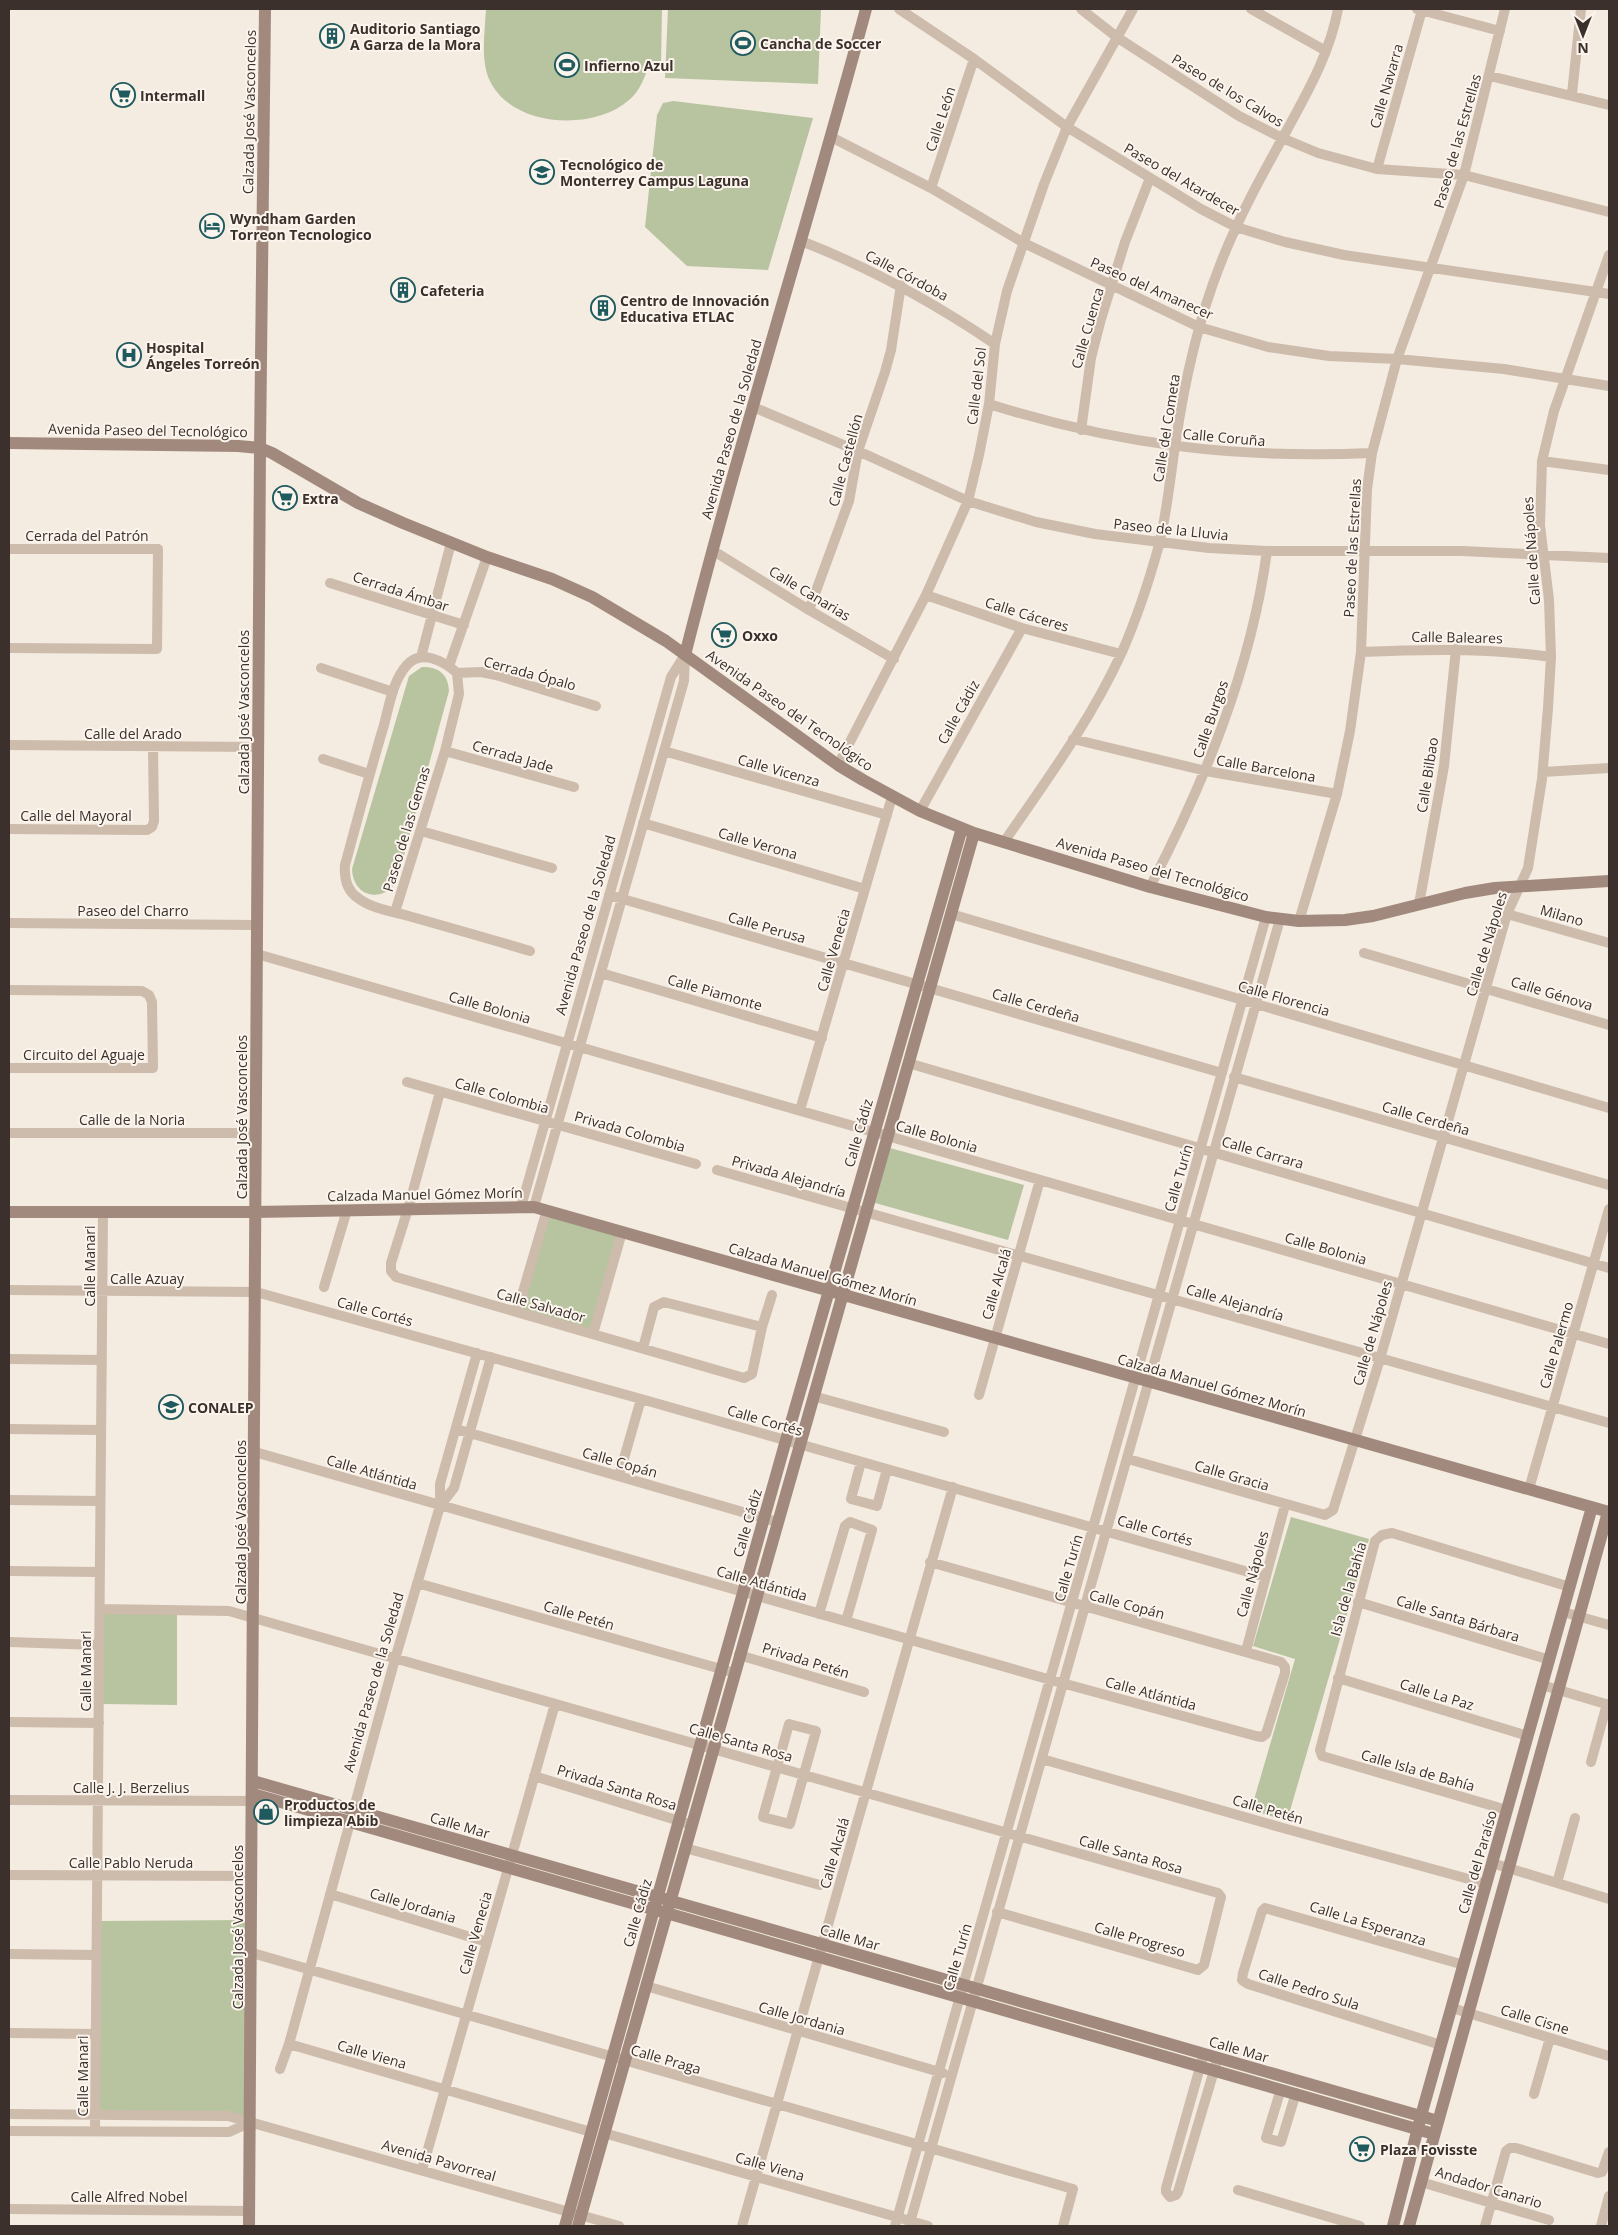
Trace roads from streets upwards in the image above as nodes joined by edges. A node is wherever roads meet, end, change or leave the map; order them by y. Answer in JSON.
{"nodes":[{"id":1,"x":265,"y":9,"type":"edge"},
{"id":2,"x":866,"y":9,"type":"edge"},
{"id":3,"x":899,"y":9,"type":"edge"},
{"id":4,"x":1080,"y":9,"type":"edge"},
{"id":5,"x":1133,"y":9,"type":"edge"},
{"id":6,"x":1250,"y":9,"type":"edge"},
{"id":7,"x":1338,"y":9,"type":"edge"},
{"id":8,"x":1505,"y":9,"type":"edge"},
{"id":9,"x":1581,"y":9,"type":"edge"},
{"id":10,"x":1419,"y":10,"type":"edge"},
{"id":11,"x":1500,"y":31,"type":"junction"},
{"id":12,"x":1118,"y":38,"type":"junction"},
{"id":13,"x":1326,"y":51,"type":"junction"},
{"id":14,"x":974,"y":59,"type":"junction"},
{"id":15,"x":1490,"y":76,"type":"junction"},
{"id":16,"x":1572,"y":94,"type":"junction"},
{"id":17,"x":1609,"y":104,"type":"edge"},
{"id":18,"x":1067,"y":126,"type":"junction"},
{"id":19,"x":831,"y":138,"type":"junction"},
{"id":20,"x":1282,"y":138,"type":"junction"},
{"id":21,"x":1376,"y":170,"type":"junction"},
{"id":22,"x":1464,"y":176,"type":"junction"},
{"id":23,"x":1150,"y":178,"type":"junction"},
{"id":24,"x":931,"y":188,"type":"junction"},
{"id":25,"x":1609,"y":212,"type":"edge"},
{"id":26,"x":1236,"y":227,"type":"junction"},
{"id":27,"x":801,"y":241,"type":"junction"},
{"id":28,"x":1024,"y":243,"type":"junction"},
{"id":29,"x":1609,"y":255,"type":"edge"},
{"id":30,"x":1430,"y":268,"type":"junction"},
{"id":31,"x":901,"y":285,"type":"junction"},
{"id":32,"x":1112,"y":286,"type":"junction"},
{"id":33,"x":1596,"y":290,"type":"junction"},
{"id":34,"x":1609,"y":294,"type":"edge"},
{"id":35,"x":1199,"y":326,"type":"junction"},
{"id":36,"x":995,"y":344,"type":"junction"},
{"id":37,"x":1397,"y":359,"type":"junction"},
{"id":38,"x":1566,"y":378,"type":"junction"},
{"id":39,"x":1609,"y":386,"type":"edge"},
{"id":40,"x":989,"y":404,"type":"junction"},
{"id":41,"x":753,"y":407,"type":"junction"},
{"id":42,"x":1081,"y":430,"type":"junction"},
{"id":43,"x":9,"y":443,"type":"edge"},
{"id":44,"x":1174,"y":447,"type":"junction"},
{"id":45,"x":260,"y":448,"type":"junction"},
{"id":46,"x":858,"y":451,"type":"junction"},
{"id":47,"x":1372,"y":453,"type":"junction"},
{"id":48,"x":1542,"y":461,"type":"junction"},
{"id":49,"x":1609,"y":470,"type":"edge"},
{"id":50,"x":968,"y":501,"type":"junction"},
{"id":51,"x":1160,"y":542,"type":"junction"},
{"id":52,"x":451,"y":543,"type":"junction"},
{"id":53,"x":9,"y":549,"type":"edge"},
{"id":54,"x":712,"y":550,"type":"junction"},
{"id":55,"x":1365,"y":550,"type":"junction"},
{"id":56,"x":1267,"y":551,"type":"junction"},
{"id":57,"x":1545,"y":556,"type":"junction"},
{"id":58,"x":487,"y":557,"type":"junction"},
{"id":59,"x":1609,"y":558,"type":"edge"},
{"id":60,"x":330,"y":582,"type":"dead end"},
{"id":61,"x":926,"y":596,"type":"junction"},
{"id":62,"x":809,"y":610,"type":"junction"},
{"id":63,"x":432,"y":615,"type":"junction"},
{"id":64,"x":464,"y":625,"type":"junction"},
{"id":65,"x":1022,"y":628,"type":"junction"},
{"id":66,"x":9,"y":648,"type":"edge"},
{"id":67,"x":1456,"y":649,"type":"junction"},
{"id":68,"x":1361,"y":652,"type":"junction"},
{"id":69,"x":1121,"y":654,"type":"junction"},
{"id":70,"x":685,"y":655,"type":"junction"},
{"id":71,"x":421,"y":657,"type":"junction"},
{"id":72,"x":1551,"y":657,"type":"junction"},
{"id":73,"x":894,"y":659,"type":"junction"},
{"id":74,"x":321,"y":668,"type":"dead end"},
{"id":75,"x":453,"y":669,"type":"junction"},
{"id":76,"x":393,"y":692,"type":"junction"},
{"id":77,"x":596,"y":706,"type":"dead end"},
{"id":78,"x":1073,"y":740,"type":"junction"},
{"id":79,"x":9,"y":746,"type":"edge"},
{"id":80,"x":153,"y":746,"type":"junction"},
{"id":81,"x":258,"y":747,"type":"junction"},
{"id":82,"x":445,"y":751,"type":"junction"},
{"id":83,"x":664,"y":751,"type":"junction"},
{"id":84,"x":323,"y":758,"type":"dead end"},
{"id":85,"x":838,"y":764,"type":"junction"},
{"id":86,"x":1609,"y":768,"type":"edge"},
{"id":87,"x":1206,"y":771,"type":"junction"},
{"id":88,"x":1543,"y":772,"type":"junction"},
{"id":89,"x":369,"y":774,"type":"junction"},
{"id":90,"x":574,"y":787,"type":"dead end"},
{"id":91,"x":1337,"y":794,"type":"junction"},
{"id":92,"x":892,"y":796,"type":"junction"},
{"id":93,"x":920,"y":811,"type":"junction"},
{"id":94,"x":887,"y":815,"type":"junction"},
{"id":95,"x":643,"y":823,"type":"junction"},
{"id":96,"x":9,"y":829,"type":"edge"},
{"id":97,"x":420,"y":831,"type":"junction"},
{"id":98,"x":968,"y":831,"type":"junction"},
{"id":99,"x":1004,"y":842,"type":"junction"},
{"id":100,"x":552,"y":868,"type":"dead end"},
{"id":101,"x":1609,"y":881,"type":"edge"},
{"id":102,"x":1520,"y":886,"type":"junction"},
{"id":103,"x":1150,"y":887,"type":"junction"},
{"id":104,"x":865,"y":889,"type":"junction"},
{"id":105,"x":609,"y":895,"type":"junction"},
{"id":106,"x":622,"y":899,"type":"junction"},
{"id":107,"x":1419,"y":904,"type":"junction"},
{"id":108,"x":395,"y":912,"type":"junction"},
{"id":109,"x":951,"y":914,"type":"junction"},
{"id":110,"x":1507,"y":914,"type":"junction"},
{"id":111,"x":1266,"y":917,"type":"junction"},
{"id":112,"x":1280,"y":919,"type":"junction"},
{"id":113,"x":1299,"y":921,"type":"junction"},
{"id":114,"x":9,"y":923,"type":"edge"},
{"id":115,"x":257,"y":925,"type":"junction"},
{"id":116,"x":1609,"y":943,"type":"edge"},
{"id":117,"x":530,"y":951,"type":"dead end"},
{"id":118,"x":1364,"y":953,"type":"dead end"},
{"id":119,"x":257,"y":954,"type":"junction"},
{"id":120,"x":843,"y":963,"type":"junction"},
{"id":121,"x":601,"y":973,"type":"junction"},
{"id":122,"x":917,"y":984,"type":"junction"},
{"id":123,"x":930,"y":988,"type":"junction"},
{"id":124,"x":1486,"y":988,"type":"junction"},
{"id":125,"x":9,"y":990,"type":"edge"},
{"id":126,"x":1243,"y":1000,"type":"junction"},
{"id":127,"x":1255,"y":1004,"type":"junction"},
{"id":128,"x":1609,"y":1025,"type":"edge"},
{"id":129,"x":822,"y":1038,"type":"junction"},
{"id":130,"x":567,"y":1043,"type":"junction"},
{"id":131,"x":580,"y":1047,"type":"junction"},
{"id":132,"x":908,"y":1063,"type":"junction"},
{"id":133,"x":1464,"y":1065,"type":"junction"},
{"id":134,"x":9,"y":1068,"type":"edge"},
{"id":135,"x":1222,"y":1073,"type":"junction"},
{"id":136,"x":1234,"y":1076,"type":"junction"},
{"id":137,"x":407,"y":1082,"type":"dead end"},
{"id":138,"x":440,"y":1092,"type":"junction"},
{"id":139,"x":1609,"y":1108,"type":"edge"},
{"id":140,"x":800,"y":1110,"type":"junction"},
{"id":141,"x":545,"y":1121,"type":"junction"},
{"id":142,"x":557,"y":1125,"type":"junction"},
{"id":143,"x":875,"y":1132,"type":"junction"},
{"id":144,"x":9,"y":1133,"type":"edge"},
{"id":145,"x":255,"y":1133,"type":"junction"},
{"id":146,"x":887,"y":1136,"type":"junction"},
{"id":147,"x":1443,"y":1137,"type":"junction"},
{"id":148,"x":1201,"y":1148,"type":"junction"},
{"id":149,"x":1212,"y":1152,"type":"junction"},
{"id":150,"x":696,"y":1164,"type":"dead end"},
{"id":151,"x":717,"y":1170,"type":"dead end"},
{"id":152,"x":1040,"y":1180,"type":"junction"},
{"id":153,"x":1609,"y":1185,"type":"edge"},
{"id":154,"x":521,"y":1207,"type":"junction"},
{"id":155,"x":534,"y":1207,"type":"junction"},
{"id":156,"x":853,"y":1208,"type":"junction"},
{"id":157,"x":408,"y":1209,"type":"junction"},
{"id":158,"x":1609,"y":1209,"type":"edge"},
{"id":159,"x":347,"y":1210,"type":"junction"},
{"id":160,"x":547,"y":1210,"type":"junction"},
{"id":161,"x":9,"y":1212,"type":"edge"},
{"id":162,"x":103,"y":1212,"type":"junction"},
{"id":163,"x":255,"y":1212,"type":"junction"},
{"id":164,"x":866,"y":1212,"type":"junction"},
{"id":165,"x":1421,"y":1213,"type":"junction"},
{"id":166,"x":1181,"y":1220,"type":"junction"},
{"id":167,"x":1192,"y":1223,"type":"junction"},
{"id":168,"x":622,"y":1232,"type":"junction"},
{"id":169,"x":1018,"y":1255,"type":"junction"},
{"id":170,"x":1594,"y":1263,"type":"junction"},
{"id":171,"x":1609,"y":1268,"type":"edge"},
{"id":172,"x":1401,"y":1284,"type":"junction"},
{"id":173,"x":324,"y":1287,"type":"dead end"},
{"id":174,"x":9,"y":1290,"type":"edge"},
{"id":175,"x":102,"y":1291,"type":"junction"},
{"id":176,"x":829,"y":1291,"type":"junction"},
{"id":177,"x":256,"y":1292,"type":"junction"},
{"id":178,"x":842,"y":1295,"type":"junction"},
{"id":179,"x":1159,"y":1295,"type":"junction"},
{"id":180,"x":772,"y":1296,"type":"dead end"},
{"id":181,"x":1172,"y":1299,"type":"junction"},
{"id":182,"x":517,"y":1312,"type":"junction"},
{"id":183,"x":762,"y":1327,"type":"junction"},
{"id":184,"x":593,"y":1334,"type":"junction"},
{"id":185,"x":1573,"y":1334,"type":"junction"},
{"id":186,"x":994,"y":1340,"type":"junction"},
{"id":187,"x":1609,"y":1344,"type":"edge"},
{"id":188,"x":643,"y":1348,"type":"junction"},
{"id":189,"x":478,"y":1353,"type":"junction"},
{"id":190,"x":491,"y":1357,"type":"junction"},
{"id":191,"x":1380,"y":1359,"type":"junction"},
{"id":192,"x":9,"y":1360,"type":"edge"},
{"id":193,"x":102,"y":1360,"type":"junction"},
{"id":194,"x":1136,"y":1379,"type":"junction"},
{"id":195,"x":1149,"y":1383,"type":"junction"},
{"id":196,"x":814,"y":1396,"type":"junction"},
{"id":197,"x":979,"y":1396,"type":"dead end"},
{"id":198,"x":641,"y":1399,"type":"junction"},
{"id":199,"x":1552,"y":1407,"type":"junction"},
{"id":200,"x":1609,"y":1423,"type":"edge"},
{"id":201,"x":9,"y":1429,"type":"edge"},
{"id":202,"x":456,"y":1429,"type":"junction"},
{"id":203,"x":101,"y":1430,"type":"junction"},
{"id":204,"x":944,"y":1432,"type":"dead end"},
{"id":205,"x":469,"y":1433,"type":"junction"},
{"id":206,"x":786,"y":1440,"type":"junction"},
{"id":207,"x":1354,"y":1440,"type":"junction"},
{"id":208,"x":799,"y":1444,"type":"junction"},
{"id":209,"x":255,"y":1452,"type":"junction"},
{"id":210,"x":1128,"y":1459,"type":"junction"},
{"id":211,"x":861,"y":1462,"type":"junction"},
{"id":212,"x":887,"y":1469,"type":"junction"},
{"id":213,"x":619,"y":1476,"type":"junction"},
{"id":214,"x":953,"y":1487,"type":"junction"},
{"id":215,"x":1529,"y":1489,"type":"junction"},
{"id":216,"x":9,"y":1500,"type":"edge"},
{"id":217,"x":100,"y":1501,"type":"junction"},
{"id":218,"x":1286,"y":1505,"type":"junction"},
{"id":219,"x":440,"y":1506,"type":"junction"},
{"id":220,"x":1592,"y":1508,"type":"junction"},
{"id":221,"x":1609,"y":1512,"type":"edge"},
{"id":222,"x":1330,"y":1514,"type":"joint"},
{"id":223,"x":764,"y":1518,"type":"junction"},
{"id":224,"x":777,"y":1522,"type":"junction"},
{"id":225,"x":1094,"y":1527,"type":"junction"},
{"id":226,"x":1108,"y":1530,"type":"junction"},
{"id":227,"x":930,"y":1562,"type":"junction"},
{"id":228,"x":9,"y":1572,"type":"edge"},
{"id":229,"x":100,"y":1572,"type":"junction"},
{"id":230,"x":1266,"y":1577,"type":"junction"},
{"id":231,"x":417,"y":1583,"type":"junction"},
{"id":232,"x":1570,"y":1587,"type":"junction"},
{"id":233,"x":743,"y":1592,"type":"junction"},
{"id":234,"x":756,"y":1596,"type":"junction"},
{"id":235,"x":1358,"y":1602,"type":"junction"},
{"id":236,"x":1072,"y":1604,"type":"junction"},
{"id":237,"x":1086,"y":1607,"type":"junction"},
{"id":238,"x":100,"y":1609,"type":"junction"},
{"id":239,"x":1563,"y":1612,"type":"junction"},
{"id":240,"x":819,"y":1614,"type":"junction"},
{"id":241,"x":1578,"y":1616,"type":"junction"},
{"id":242,"x":254,"y":1618,"type":"junction"},
{"id":243,"x":846,"y":1622,"type":"junction"},
{"id":244,"x":1609,"y":1626,"type":"edge"},
{"id":245,"x":909,"y":1640,"type":"junction"},
{"id":246,"x":9,"y":1642,"type":"edge"},
{"id":247,"x":99,"y":1645,"type":"junction"},
{"id":248,"x":1246,"y":1651,"type":"junction"},
{"id":249,"x":739,"y":1655,"type":"junction"},
{"id":250,"x":395,"y":1659,"type":"junction"},
{"id":251,"x":1550,"y":1660,"type":"junction"},
{"id":252,"x":721,"y":1669,"type":"junction"},
{"id":253,"x":734,"y":1673,"type":"junction"},
{"id":254,"x":1338,"y":1678,"type":"junction"},
{"id":255,"x":1051,"y":1680,"type":"junction"},
{"id":256,"x":1064,"y":1684,"type":"junction"},
{"id":257,"x":1542,"y":1685,"type":"junction"},
{"id":258,"x":1558,"y":1690,"type":"junction"},
{"id":259,"x":864,"y":1692,"type":"dead end"},
{"id":260,"x":555,"y":1704,"type":"junction"},
{"id":261,"x":1608,"y":1705,"type":"edge"},
{"id":262,"x":9,"y":1722,"type":"edge"},
{"id":263,"x":99,"y":1723,"type":"junction"},
{"id":264,"x":1528,"y":1736,"type":"junction"},
{"id":265,"x":1262,"y":1737,"type":"joint"},
{"id":266,"x":700,"y":1745,"type":"junction"},
{"id":267,"x":713,"y":1748,"type":"junction"},
{"id":268,"x":1322,"y":1756,"type":"joint"},
{"id":269,"x":1042,"y":1759,"type":"junction"},
{"id":270,"x":1591,"y":1762,"type":"dead end"},
{"id":271,"x":777,"y":1767,"type":"junction"},
{"id":272,"x":804,"y":1775,"type":"junction"},
{"id":273,"x":534,"y":1776,"type":"junction"},
{"id":274,"x":253,"y":1792,"type":"junction"},
{"id":275,"x":866,"y":1792,"type":"junction"},
{"id":276,"x":9,"y":1800,"type":"edge"},
{"id":277,"x":98,"y":1800,"type":"junction"},
{"id":278,"x":1507,"y":1810,"type":"junction"},
{"id":279,"x":351,"y":1816,"type":"junction"},
{"id":280,"x":1575,"y":1818,"type":"dead end"},
{"id":281,"x":685,"y":1823,"type":"junction"},
{"id":282,"x":1008,"y":1833,"type":"junction"},
{"id":283,"x":1019,"y":1836,"type":"junction"},
{"id":284,"x":685,"y":1848,"type":"junction"},
{"id":285,"x":510,"y":1862,"type":"junction"},
{"id":286,"x":1492,"y":1863,"type":"junction"},
{"id":287,"x":1508,"y":1868,"type":"junction"},
{"id":288,"x":9,"y":1874,"type":"edge"},
{"id":289,"x":97,"y":1875,"type":"junction"},
{"id":290,"x":252,"y":1876,"type":"junction"},
{"id":291,"x":1557,"y":1883,"type":"junction"},
{"id":292,"x":1487,"y":1884,"type":"junction"},
{"id":293,"x":820,"y":1885,"type":"dead end"},
{"id":294,"x":330,"y":1894,"type":"junction"},
{"id":295,"x":1220,"y":1895,"type":"joint"},
{"id":296,"x":1609,"y":1898,"type":"edge"},
{"id":297,"x":662,"y":1905,"type":"junction"},
{"id":298,"x":1265,"y":1908,"type":"joint"},
{"id":299,"x":997,"y":1912,"type":"junction"},
{"id":300,"x":487,"y":1942,"type":"junction"},
{"id":301,"x":820,"y":1951,"type":"junction"},
{"id":302,"x":252,"y":1953,"type":"junction"},
{"id":303,"x":9,"y":1954,"type":"edge"},
{"id":304,"x":97,"y":1955,"type":"junction"},
{"id":305,"x":1464,"y":1966,"type":"junction"},
{"id":306,"x":309,"y":1970,"type":"junction"},
{"id":307,"x":646,"y":1986,"type":"junction"},
{"id":308,"x":967,"y":1993,"type":"junction"},
{"id":309,"x":1452,"y":2008,"type":"junction"},
{"id":310,"x":1468,"y":2013,"type":"junction"},
{"id":311,"x":466,"y":2015,"type":"junction"},
{"id":312,"x":798,"y":2031,"type":"junction"},
{"id":313,"x":9,"y":2033,"type":"edge"},
{"id":314,"x":96,"y":2034,"type":"junction"},
{"id":315,"x":1550,"y":2038,"type":"junction"},
{"id":316,"x":289,"y":2044,"type":"junction"},
{"id":317,"x":1441,"y":2046,"type":"junction"},
{"id":318,"x":1609,"y":2056,"type":"edge"},
{"id":319,"x":618,"y":2059,"type":"junction"},
{"id":320,"x":1202,"y":2060,"type":"junction"},
{"id":321,"x":1216,"y":2064,"type":"junction"},
{"id":322,"x":280,"y":2069,"type":"dead end"},
{"id":323,"x":939,"y":2072,"type":"junction"},
{"id":324,"x":952,"y":2076,"type":"junction"},
{"id":325,"x":445,"y":2089,"type":"junction"},
{"id":326,"x":1281,"y":2089,"type":"junction"},
{"id":327,"x":1296,"y":2093,"type":"junction"},
{"id":328,"x":1534,"y":2094,"type":"dead end"},
{"id":329,"x":777,"y":2104,"type":"junction"},
{"id":330,"x":9,"y":2114,"type":"edge"},
{"id":331,"x":95,"y":2115,"type":"junction"},
{"id":332,"x":1421,"y":2116,"type":"junction"},
{"id":333,"x":1438,"y":2121,"type":"junction"},
{"id":334,"x":251,"y":2122,"type":"junction"},
{"id":335,"x":1418,"y":2129,"type":"junction"},
{"id":336,"x":9,"y":2131,"type":"edge"},
{"id":337,"x":95,"y":2131,"type":"junction"},
{"id":338,"x":598,"y":2132,"type":"junction"},
{"id":339,"x":1434,"y":2134,"type":"junction"},
{"id":340,"x":918,"y":2145,"type":"junction"},
{"id":341,"x":931,"y":2149,"type":"junction"},
{"id":342,"x":1609,"y":2152,"type":"edge"},
{"id":343,"x":422,"y":2170,"type":"junction"},
{"id":344,"x":756,"y":2176,"type":"junction"},
{"id":345,"x":1421,"y":2182,"type":"junction"},
{"id":346,"x":1238,"y":2190,"type":"dead end"},
{"id":347,"x":1609,"y":2196,"type":"edge"},
{"id":348,"x":1491,"y":2203,"type":"junction"},
{"id":349,"x":9,"y":2209,"type":"edge"},
{"id":350,"x":249,"y":2211,"type":"junction"},
{"id":351,"x":576,"y":2218,"type":"edge"},
{"id":352,"x":1548,"y":2220,"type":"dead end"},
{"id":353,"x":896,"y":2222,"type":"edge"},
{"id":354,"x":910,"y":2224,"type":"edge"},
{"id":355,"x":249,"y":2226,"type":"edge"},
{"id":356,"x":564,"y":2226,"type":"edge"},
{"id":357,"x":619,"y":2226,"type":"edge"},
{"id":358,"x":742,"y":2226,"type":"edge"},
{"id":359,"x":928,"y":2226,"type":"edge"},
{"id":360,"x":1064,"y":2226,"type":"edge"},
{"id":361,"x":1360,"y":2226,"type":"edge"},
{"id":362,"x":1393,"y":2226,"type":"edge"},
{"id":363,"x":1409,"y":2226,"type":"edge"},
{"id":364,"x":1484,"y":2226,"type":"edge"},
{"id":365,"x":1600,"y":2226,"type":"edge"}],
"edges":[{"from":1,"to":45,"type":"street","name":"Calzada José Vasconcelos"},
{"from":2,"to":19,"type":"street","name":"Avenida Paseo de la Soledad"},
{"from":3,"to":14,"type":"street","name":"Paseo del Atardecer"},
{"from":4,"to":12,"type":"street","name":"Paseo de los Calvos"},
{"from":5,"to":12,"type":"street","name":"Calle del Sol"},
{"from":6,"to":13,"type":"street"},
{"from":7,"to":13,"type":"street","name":"Calle del Cometa"},
{"from":8,"to":11,"type":"street","name":"Paseo de las Estrellas"},
{"from":9,"to":16,"type":"street"},
{"from":10,"to":11,"type":"street"},
{"from":10,"to":21,"type":"street","name":"Calle Navarra"},
{"from":11,"to":15,"type":"street","name":"Paseo de las Estrellas"},
{"from":12,"to":18,"type":"street","name":"Calle del Sol"},
{"from":12,"to":20,"type":"street","name":"Paseo de los Calvos"},
{"from":13,"to":20,"type":"street","name":"Calle del Cometa"},
{"from":14,"to":18,"type":"street","name":"Paseo del Atardecer"},
{"from":14,"to":24,"type":"street","name":"Calle León"},
{"from":15,"to":16,"type":"street"},
{"from":15,"to":22,"type":"street","name":"Paseo de las Estrellas"},
{"from":16,"to":17,"type":"street"},
{"from":18,"to":23,"type":"street","name":"Paseo del Atardecer"},
{"from":18,"to":28,"type":"street","name":"Calle del Sol"},
{"from":19,"to":24,"type":"street","name":"Paseo del Amanecer"},
{"from":19,"to":27,"type":"street","name":"Avenida Paseo de la Soledad"},
{"from":20,"to":21,"type":"street","name":"Paseo de los Calvos"},
{"from":20,"to":26,"type":"street","name":"Calle del Cometa"},
{"from":21,"to":22,"type":"street","name":"Paseo de los Calvos"},
{"from":22,"to":25,"type":"street","name":"Paseo de los Calvos"},
{"from":22,"to":30,"type":"street","name":"Paseo de las Estrellas"},
{"from":23,"to":26,"type":"street","name":"Paseo del Atardecer"},
{"from":23,"to":32,"type":"street","name":"Calle Cuenca"},
{"from":24,"to":28,"type":"street","name":"Paseo del Amanecer"},
{"from":26,"to":30,"type":"street","name":"Paseo del Atardecer"},
{"from":26,"to":35,"type":"street","name":"Calle del Cometa"},
{"from":27,"to":31,"type":"street","name":"Calle Córdoba"},
{"from":27,"to":41,"type":"street","name":"Avenida Paseo de la Soledad"},
{"from":28,"to":32,"type":"street","name":"Paseo del Amanecer"},
{"from":28,"to":36,"type":"street","name":"Calle del Sol"},
{"from":29,"to":33,"type":"street","name":"Calle de Nápoles"},
{"from":30,"to":33,"type":"street","name":"Paseo del Atardecer"},
{"from":30,"to":37,"type":"street","name":"Paseo de las Estrellas"},
{"from":31,"to":36,"type":"street","name":"Calle Córdoba"},
{"from":31,"to":46,"type":"street","name":"Calle Castellón"},
{"from":32,"to":35,"type":"street","name":"Paseo del Amanecer"},
{"from":32,"to":42,"type":"street","name":"Calle Cuenca"},
{"from":33,"to":34,"type":"street","name":"Paseo del Atardecer"},
{"from":33,"to":38,"type":"street","name":"Calle de Nápoles"},
{"from":35,"to":37,"type":"street","name":"Paseo del Amanecer"},
{"from":35,"to":44,"type":"street","name":"Calle del Cometa"},
{"from":36,"to":40,"type":"street","name":"Calle del Sol"},
{"from":37,"to":38,"type":"street","name":"Paseo del Amanecer"},
{"from":37,"to":47,"type":"street","name":"Paseo de las Estrellas"},
{"from":38,"to":39,"type":"street","name":"Paseo del Amanecer"},
{"from":38,"to":48,"type":"street","name":"Calle de Nápoles"},
{"from":40,"to":42,"type":"street","name":"Calle Coruña"},
{"from":40,"to":50,"type":"street","name":"Calle del Sol"},
{"from":41,"to":46,"type":"street","name":"Paseo de la Lluvia"},
{"from":41,"to":54,"type":"street","name":"Avenida Paseo de la Soledad"},
{"from":42,"to":44,"type":"street","name":"Calle Coruña"},
{"from":43,"to":45,"type":"street","name":"Avenida Paseo del Tecnológico"},
{"from":44,"to":47,"type":"street","name":"Calle Coruña"},
{"from":44,"to":51,"type":"street","name":"Calle del Cometa"},
{"from":45,"to":52,"type":"street","name":"Avenida Paseo del Tecnológico"},
{"from":45,"to":81,"type":"street","name":"Calzada José Vasconcelos"},
{"from":46,"to":50,"type":"street","name":"Paseo de la Lluvia"},
{"from":46,"to":62,"type":"street","name":"Calle Castellón"},
{"from":47,"to":55,"type":"street","name":"Paseo de las Estrellas"},
{"from":48,"to":49,"type":"street"},
{"from":48,"to":57,"type":"street","name":"Calle de Nápoles"},
{"from":50,"to":51,"type":"street","name":"Paseo de la Lluvia"},
{"from":50,"to":61,"type":"street","name":"Calle del Sol"},
{"from":51,"to":56,"type":"street","name":"Paseo de la Lluvia"},
{"from":51,"to":69,"type":"street","name":"Calle del Cometa"},
{"from":52,"to":58,"type":"street","name":"Avenida Paseo del Tecnológico"},
{"from":52,"to":63,"type":"street"},
{"from":53,"to":66,"type":"street","name":"Cerrada del Patrón"},
{"from":54,"to":62,"type":"street","name":"Calle Canarias"},
{"from":54,"to":70,"type":"street","name":"Avenida Paseo de la Soledad"},
{"from":55,"to":56,"type":"street","name":"Paseo de la Lluvia"},
{"from":55,"to":57,"type":"street","name":"Paseo de la Lluvia"},
{"from":55,"to":68,"type":"street","name":"Paseo de las Estrellas"},
{"from":56,"to":87,"type":"street","name":"Calle Burgos"},
{"from":57,"to":59,"type":"street","name":"Paseo de la Lluvia"},
{"from":57,"to":72,"type":"street","name":"Calle de Nápoles"},
{"from":58,"to":64,"type":"street","name":"Paseo de las Gemas"},
{"from":58,"to":70,"type":"street","name":"Avenida Paseo del Tecnológico"},
{"from":60,"to":63,"type":"street","name":"Cerrada Ámbar"},
{"from":61,"to":65,"type":"street","name":"Calle Cáceres"},
{"from":61,"to":73,"type":"street","name":"Calle del Sol"},
{"from":62,"to":73,"type":"street","name":"Calle Canarias"},
{"from":63,"to":64,"type":"street","name":"Cerrada Ámbar"},
{"from":63,"to":71,"type":"street"},
{"from":64,"to":75,"type":"street","name":"Paseo de las Gemas"},
{"from":65,"to":69,"type":"street","name":"Calle Cáceres"},
{"from":65,"to":93,"type":"street","name":"Calle Cádiz"},
{"from":67,"to":68,"type":"street","name":"Calle Baleares"},
{"from":67,"to":72,"type":"street","name":"Calle Baleares"},
{"from":67,"to":107,"type":"street","name":"Calle Bilbao"},
{"from":68,"to":91,"type":"street","name":"Paseo de las Estrellas"},
{"from":69,"to":78,"type":"street","name":"Calle del Cometa"},
{"from":70,"to":83,"type":"street","name":"Avenida Paseo de la Soledad"},
{"from":70,"to":85,"type":"street","name":"Avenida Paseo del Tecnológico"},
{"from":70,"to":105,"type":"street","name":"Avenida Paseo de la Soledad"},
{"from":71,"to":75,"type":"street"},
{"from":71,"to":76,"type":"street","name":"Paseo de las Gemas"},
{"from":72,"to":88,"type":"street","name":"Calle de Nápoles"},
{"from":73,"to":85,"type":"street","name":"Calle del Sol"},
{"from":74,"to":76,"type":"street"},
{"from":75,"to":77,"type":"street","name":"Cerrada Ópalo"},
{"from":75,"to":82,"type":"street","name":"Paseo de las Gemas"},
{"from":76,"to":89,"type":"street","name":"Paseo de las Gemas"},
{"from":78,"to":87,"type":"street","name":"Calle Barcelona"},
{"from":78,"to":99,"type":"street","name":"Calle del Cometa"},
{"from":79,"to":80,"type":"street","name":"Calle del Arado"},
{"from":80,"to":81,"type":"street","name":"Calle del Arado"},
{"from":80,"to":96,"type":"street","name":"Calle del Mayoral"},
{"from":81,"to":115,"type":"street","name":"Calzada José Vasconcelos"},
{"from":82,"to":90,"type":"street","name":"Cerrada Jade"},
{"from":82,"to":97,"type":"street","name":"Paseo de las Gemas"},
{"from":83,"to":94,"type":"street","name":"Calle Vicenza"},
{"from":83,"to":95,"type":"street","name":"Avenida Paseo de la Soledad"},
{"from":84,"to":89,"type":"street"},
{"from":85,"to":92,"type":"street","name":"Avenida Paseo del Tecnológico"},
{"from":86,"to":88,"type":"street"},
{"from":87,"to":91,"type":"street","name":"Calle Barcelona"},
{"from":87,"to":103,"type":"street","name":"Calle Burgos"},
{"from":88,"to":102,"type":"street","name":"Calle de Nápoles"},
{"from":89,"to":108,"type":"street","name":"Paseo de las Gemas"},
{"from":91,"to":113,"type":"street","name":"Paseo de las Estrellas"},
{"from":92,"to":93,"type":"street","name":"Avenida Paseo del Tecnológico"},
{"from":92,"to":94,"type":"street","name":"Calle Venecia"},
{"from":93,"to":98,"type":"street","name":"Avenida Paseo del Tecnológico"},
{"from":94,"to":104,"type":"street","name":"Calle Venecia"},
{"from":95,"to":104,"type":"street","name":"Calle Verona"},
{"from":95,"to":106,"type":"street","name":"Avenida Paseo de la Soledad"},
{"from":97,"to":100,"type":"street"},
{"from":97,"to":108,"type":"street","name":"Paseo de las Gemas"},
{"from":98,"to":99,"type":"street","name":"Avenida Paseo del Tecnológico"},
{"from":98,"to":109,"type":"street","name":"Calle Cádiz"},
{"from":98,"to":122,"type":"street","name":"Calle Cádiz"},
{"from":99,"to":103,"type":"street","name":"Avenida Paseo del Tecnológico"},
{"from":101,"to":102,"type":"street","name":"Avenida Paseo del Tecnológico"},
{"from":102,"to":107,"type":"street","name":"Avenida Paseo del Tecnológico"},
{"from":102,"to":110,"type":"street","name":"Calle de Nápoles"},
{"from":103,"to":111,"type":"street","name":"Avenida Paseo del Tecnológico"},
{"from":104,"to":120,"type":"street","name":"Calle Venecia"},
{"from":105,"to":106,"type":"street","name":"Calle Perusa"},
{"from":105,"to":130,"type":"street","name":"Avenida Paseo de la Soledad"},
{"from":106,"to":120,"type":"street","name":"Calle Perusa"},
{"from":106,"to":121,"type":"street","name":"Avenida Paseo de la Soledad"},
{"from":107,"to":113,"type":"street","name":"Avenida Paseo del Tecnológico"},
{"from":108,"to":117,"type":"street"},
{"from":109,"to":123,"type":"street","name":"Calle Cádiz"},
{"from":109,"to":126,"type":"street","name":"Calle Florencia"},
{"from":110,"to":116,"type":"street","name":"Milano"},
{"from":110,"to":124,"type":"street","name":"Calle de Nápoles"},
{"from":111,"to":112,"type":"street","name":"Avenida Paseo del Tecnológico"},
{"from":111,"to":126,"type":"street","name":"Calle Turín"},
{"from":112,"to":113,"type":"street","name":"Avenida Paseo del Tecnológico"},
{"from":112,"to":127,"type":"street","name":"Calle Turín"},
{"from":114,"to":115,"type":"street","name":"Paseo del Charro"},
{"from":115,"to":119,"type":"street","name":"Calzada José Vasconcelos"},
{"from":118,"to":124,"type":"street","name":"Calle Génova"},
{"from":119,"to":130,"type":"street","name":"Calle Bolonia"},
{"from":119,"to":145,"type":"street","name":"Calzada José Vasconcelos"},
{"from":120,"to":122,"type":"street","name":"Calle Perusa"},
{"from":120,"to":129,"type":"street","name":"Calle Venecia"},
{"from":121,"to":129,"type":"street","name":"Calle Piamonte"},
{"from":121,"to":131,"type":"street","name":"Avenida Paseo de la Soledad"},
{"from":122,"to":123,"type":"street","name":"Calle Cerdeña"},
{"from":122,"to":143,"type":"street","name":"Calle Cádiz"},
{"from":123,"to":132,"type":"street","name":"Calle Cádiz"},
{"from":123,"to":135,"type":"street","name":"Calle Cerdeña"},
{"from":124,"to":128,"type":"street","name":"Calle Génova"},
{"from":124,"to":133,"type":"street","name":"Calle de Nápoles"},
{"from":125,"to":134,"type":"street","name":"Circuito del Aguaje"},
{"from":126,"to":127,"type":"street","name":"Calle Florencia"},
{"from":126,"to":135,"type":"street","name":"Calle Turín"},
{"from":127,"to":133,"type":"street","name":"Calle Florencia"},
{"from":127,"to":136,"type":"street","name":"Calle Turín"},
{"from":129,"to":140,"type":"street","name":"Calle Venecia"},
{"from":130,"to":131,"type":"street","name":"Calle Bolonia"},
{"from":130,"to":141,"type":"street","name":"Avenida Paseo de la Soledad"},
{"from":131,"to":140,"type":"street","name":"Calle Bolonia"},
{"from":131,"to":142,"type":"street","name":"Avenida Paseo de la Soledad"},
{"from":132,"to":146,"type":"street","name":"Calle Cádiz"},
{"from":132,"to":148,"type":"street","name":"Calle Carrara"},
{"from":133,"to":139,"type":"street","name":"Calle Florencia"},
{"from":133,"to":147,"type":"street","name":"Calle de Nápoles"},
{"from":135,"to":148,"type":"street","name":"Calle Turín"},
{"from":136,"to":147,"type":"street","name":"Calle Cerdeña"},
{"from":136,"to":149,"type":"street","name":"Calle Turín"},
{"from":137,"to":138,"type":"street"},
{"from":138,"to":141,"type":"street","name":"Calle Colombia"},
{"from":138,"to":157,"type":"street"},
{"from":140,"to":143,"type":"street","name":"Calle Bolonia"},
{"from":141,"to":142,"type":"street","name":"Calle Colombia"},
{"from":141,"to":154,"type":"street","name":"Avenida Paseo de la Soledad"},
{"from":142,"to":150,"type":"street","name":"Privada Colombia"},
{"from":142,"to":155,"type":"street","name":"Avenida Paseo de la Soledad"},
{"from":143,"to":146,"type":"street","name":"Calle Bolonia"},
{"from":143,"to":156,"type":"street","name":"Calle Cádiz"},
{"from":144,"to":145,"type":"street","name":"Calle de la Noria"},
{"from":145,"to":163,"type":"street","name":"Calzada José Vasconcelos"},
{"from":146,"to":152,"type":"street","name":"Calle Bolonia"},
{"from":146,"to":164,"type":"street","name":"Calle Cádiz"},
{"from":147,"to":153,"type":"street","name":"Calle Cerdeña"},
{"from":147,"to":165,"type":"street","name":"Calle de Nápoles"},
{"from":148,"to":149,"type":"street","name":"Calle Carrara"},
{"from":148,"to":166,"type":"street","name":"Calle Turín"},
{"from":149,"to":165,"type":"street","name":"Calle Carrara"},
{"from":149,"to":167,"type":"street","name":"Calle Turín"},
{"from":151,"to":156,"type":"street","name":"Privada Alejandría"},
{"from":152,"to":166,"type":"street","name":"Calle Bolonia"},
{"from":152,"to":169,"type":"street","name":"Calle Alcalá"},
{"from":154,"to":155,"type":"street","name":"Calzada Manuel Gómez Morín"},
{"from":154,"to":157,"type":"street","name":"Calzada Manuel Gómez Morín"},
{"from":155,"to":160,"type":"street","name":"Calzada Manuel Gómez Morín"},
{"from":156,"to":164,"type":"street","name":"Calle Alejandría"},
{"from":156,"to":176,"type":"street","name":"Calle Cádiz"},
{"from":157,"to":159,"type":"street","name":"Calzada Manuel Gómez Morín"},
{"from":157,"to":182,"type":"street","name":"Calle Salvador"},
{"from":158,"to":170,"type":"street","name":"Calle Palermo"},
{"from":159,"to":163,"type":"street","name":"Calzada Manuel Gómez Morín"},
{"from":159,"to":173,"type":"street"},
{"from":160,"to":168,"type":"street","name":"Calzada Manuel Gómez Morín"},
{"from":160,"to":182,"type":"street"},
{"from":161,"to":162,"type":"street","name":"Calzada Manuel Gómez Morín"},
{"from":162,"to":163,"type":"street","name":"Calzada Manuel Gómez Morín"},
{"from":162,"to":175,"type":"street","name":"Calle Manari"},
{"from":163,"to":177,"type":"street","name":"Calzada José Vasconcelos"},
{"from":164,"to":169,"type":"street","name":"Calle Alejandría"},
{"from":164,"to":178,"type":"street","name":"Calle Cádiz"},
{"from":165,"to":170,"type":"street","name":"Calle Carrara"},
{"from":165,"to":172,"type":"street","name":"Calle de Nápoles"},
{"from":166,"to":167,"type":"street","name":"Calle Bolonia"},
{"from":166,"to":179,"type":"street","name":"Calle Turín"},
{"from":167,"to":172,"type":"street","name":"Calle Bolonia"},
{"from":167,"to":181,"type":"street","name":"Calle Turín"},
{"from":168,"to":176,"type":"street","name":"Calzada Manuel Gómez Morín"},
{"from":168,"to":184,"type":"street"},
{"from":169,"to":179,"type":"street","name":"Calle Alejandría"},
{"from":169,"to":186,"type":"street","name":"Calle Alcalá"},
{"from":170,"to":171,"type":"street","name":"Calle Carrara"},
{"from":170,"to":185,"type":"street","name":"Calle Palermo"},
{"from":172,"to":185,"type":"street","name":"Calle Bolonia"},
{"from":172,"to":191,"type":"street","name":"Calle de Nápoles"},
{"from":174,"to":175,"type":"street","name":"Calle Azuay"},
{"from":175,"to":177,"type":"street","name":"Calle Azuay"},
{"from":175,"to":193,"type":"street","name":"Calle Manari"},
{"from":176,"to":178,"type":"street","name":"Calzada Manuel Gómez Morín"},
{"from":176,"to":206,"type":"street","name":"Calle Cádiz"},
{"from":177,"to":189,"type":"street","name":"Calle Cortés"},
{"from":177,"to":209,"type":"street","name":"Calzada José Vasconcelos"},
{"from":178,"to":186,"type":"street","name":"Calzada Manuel Gómez Morín"},
{"from":178,"to":196,"type":"street","name":"Calle Cádiz"},
{"from":179,"to":181,"type":"street","name":"Calle Alejandría"},
{"from":179,"to":194,"type":"street","name":"Calle Turín"},
{"from":180,"to":183,"type":"street"},
{"from":181,"to":191,"type":"street","name":"Calle Alejandría"},
{"from":181,"to":195,"type":"street","name":"Calle Turín"},
{"from":182,"to":184,"type":"street","name":"Calle Salvador"},
{"from":183,"to":188,"type":"street"},
{"from":183,"to":188,"type":"street","name":"Calle Salvador"},
{"from":184,"to":188,"type":"street","name":"Calle Salvador"},
{"from":185,"to":187,"type":"street","name":"Calle Bolonia"},
{"from":185,"to":199,"type":"street","name":"Calle Palermo"},
{"from":186,"to":194,"type":"street","name":"Calzada Manuel Gómez Morín"},
{"from":186,"to":197,"type":"street","name":"Calle Alcalá"},
{"from":189,"to":190,"type":"street","name":"Calle Cortés"},
{"from":189,"to":202,"type":"street","name":"Avenida Paseo de la Soledad"},
{"from":190,"to":198,"type":"street","name":"Calle Cortés"},
{"from":190,"to":205,"type":"street","name":"Avenida Paseo de la Soledad"},
{"from":191,"to":199,"type":"street","name":"Calle Alejandría"},
{"from":191,"to":207,"type":"street","name":"Calle de Nápoles"},
{"from":192,"to":193,"type":"street"},
{"from":193,"to":203,"type":"street","name":"Calle Manari"},
{"from":194,"to":195,"type":"street","name":"Calzada Manuel Gómez Morín"},
{"from":194,"to":225,"type":"street","name":"Calle Turín"},
{"from":195,"to":207,"type":"street","name":"Calzada Manuel Gómez Morín"},
{"from":195,"to":210,"type":"street","name":"Calle Turín"},
{"from":196,"to":204,"type":"street"},
{"from":196,"to":208,"type":"street","name":"Calle Cádiz"},
{"from":198,"to":206,"type":"street","name":"Calle Cortés"},
{"from":198,"to":213,"type":"street"},
{"from":199,"to":200,"type":"street","name":"Calle Alejandría"},
{"from":199,"to":215,"type":"street","name":"Calle Palermo"},
{"from":201,"to":203,"type":"street"},
{"from":202,"to":205,"type":"street","name":"Calle Copán"},
{"from":202,"to":219,"type":"street","name":"Avenida Paseo de la Soledad"},
{"from":203,"to":217,"type":"street","name":"Calle Manari"},
{"from":205,"to":213,"type":"street","name":"Calle Copán"},
{"from":205,"to":219,"type":"street","name":"Avenida Paseo de la Soledad"},
{"from":206,"to":208,"type":"street","name":"Calle Cortés"},
{"from":206,"to":223,"type":"street","name":"Calle Cádiz"},
{"from":207,"to":215,"type":"street","name":"Calzada Manuel Gómez Morín"},
{"from":207,"to":222,"type":"street","name":"Calle de Nápoles"},
{"from":208,"to":211,"type":"street","name":"Calle Cortés"},
{"from":208,"to":224,"type":"street","name":"Calle Cádiz"},
{"from":209,"to":219,"type":"street","name":"Calle Atlántida"},
{"from":209,"to":242,"type":"street","name":"Calzada José Vasconcelos"},
{"from":210,"to":218,"type":"street","name":"Calle Gracia"},
{"from":210,"to":226,"type":"street","name":"Calle Turín"},
{"from":211,"to":212,"type":"street","name":"Calle Cortés"},
{"from":211,"to":212,"type":"street"},
{"from":212,"to":214,"type":"street","name":"Calle Cortés"},
{"from":213,"to":223,"type":"street","name":"Calle Copán"},
{"from":214,"to":225,"type":"street","name":"Calle Cortés"},
{"from":214,"to":227,"type":"street","name":"Calle Alcalá"},
{"from":215,"to":220,"type":"street","name":"Calzada Manuel Gómez Morín"},
{"from":216,"to":217,"type":"street"},
{"from":217,"to":229,"type":"street","name":"Calle Manari"},
{"from":218,"to":222,"type":"street","name":"Calle Gracia"},
{"from":218,"to":230,"type":"street","name":"Calle Nápoles"},
{"from":219,"to":231,"type":"street","name":"Avenida Paseo de la Soledad"},
{"from":219,"to":233,"type":"street","name":"Calle Atlántida"},
{"from":220,"to":221,"type":"street","name":"Calzada Manuel Gómez Morín"},
{"from":220,"to":232,"type":"street","name":"Calle del Paraíso"},
{"from":221,"to":241,"type":"street"},
{"from":223,"to":224,"type":"street","name":"Calle Copán"},
{"from":223,"to":233,"type":"street","name":"Calle Cádiz"},
{"from":224,"to":234,"type":"street","name":"Calle Cádiz"},
{"from":225,"to":226,"type":"street","name":"Calle Cortés"},
{"from":225,"to":236,"type":"street","name":"Calle Turín"},
{"from":226,"to":230,"type":"street","name":"Calle Cortés"},
{"from":226,"to":237,"type":"street","name":"Calle Turín"},
{"from":227,"to":236,"type":"street","name":"Calle Copán"},
{"from":227,"to":245,"type":"street","name":"Calle Alcalá"},
{"from":228,"to":229,"type":"street"},
{"from":229,"to":238,"type":"street","name":"Calle Manari"},
{"from":230,"to":248,"type":"street","name":"Calle Nápoles"},
{"from":231,"to":250,"type":"street","name":"Avenida Paseo de la Soledad"},
{"from":231,"to":252,"type":"street","name":"Calle Petén"},
{"from":232,"to":235,"type":"street","name":"Isla de la Bahía"},
{"from":232,"to":239,"type":"street","name":"Calle del Paraíso"},
{"from":233,"to":234,"type":"street","name":"Calle Atlántida"},
{"from":233,"to":252,"type":"street","name":"Calle Cádiz"},
{"from":234,"to":240,"type":"street","name":"Calle Atlántida"},
{"from":234,"to":249,"type":"street","name":"Calle Cádiz"},
{"from":235,"to":251,"type":"street","name":"Calle Santa Bárbara"},
{"from":235,"to":254,"type":"street","name":"Isla de la Bahía"},
{"from":236,"to":237,"type":"street","name":"Calle Copán"},
{"from":236,"to":255,"type":"street","name":"Calle Turín"},
{"from":237,"to":248,"type":"street","name":"Calle Copán"},
{"from":237,"to":256,"type":"street","name":"Calle Turín"},
{"from":238,"to":242,"type":"street","name":"Calle Santa Rosa"},
{"from":238,"to":247,"type":"street","name":"Calle Manari"},
{"from":239,"to":241,"type":"street"},
{"from":239,"to":251,"type":"street","name":"Calle del Paraíso"},
{"from":240,"to":243,"type":"street","name":"Calle Atlántida"},
{"from":240,"to":243,"type":"street"},
{"from":241,"to":244,"type":"street"},
{"from":241,"to":258,"type":"street"},
{"from":242,"to":250,"type":"street","name":"Calle Santa Rosa"},
{"from":242,"to":274,"type":"street","name":"Calzada José Vasconcelos"},
{"from":243,"to":245,"type":"street","name":"Calle Atlántida"},
{"from":245,"to":255,"type":"street","name":"Calle Atlántida"},
{"from":245,"to":275,"type":"street","name":"Calle Alcalá"},
{"from":246,"to":247,"type":"street"},
{"from":247,"to":263,"type":"street","name":"Calle Manari"},
{"from":248,"to":265,"type":"street","name":"Calle Copán"},
{"from":249,"to":253,"type":"street","name":"Calle Cádiz"},
{"from":249,"to":259,"type":"street","name":"Privada Petén"},
{"from":250,"to":260,"type":"street","name":"Calle Santa Rosa"},
{"from":250,"to":279,"type":"street","name":"Avenida Paseo de la Soledad"},
{"from":251,"to":257,"type":"street","name":"Calle del Paraíso"},
{"from":252,"to":253,"type":"street","name":"Calle Petén"},
{"from":252,"to":266,"type":"street","name":"Calle Cádiz"},
{"from":253,"to":267,"type":"street","name":"Calle Cádiz"},
{"from":254,"to":264,"type":"street","name":"Calle La Paz"},
{"from":254,"to":268,"type":"street","name":"Isla de la Bahía"},
{"from":255,"to":256,"type":"street","name":"Calle Atlántida"},
{"from":255,"to":282,"type":"street","name":"Calle Turín"},
{"from":256,"to":265,"type":"street","name":"Calle Atlántida"},
{"from":256,"to":269,"type":"street","name":"Calle Turín"},
{"from":257,"to":258,"type":"street"},
{"from":257,"to":264,"type":"street","name":"Calle del Paraíso"},
{"from":258,"to":261,"type":"street"},
{"from":258,"to":287,"type":"street"},
{"from":260,"to":266,"type":"street","name":"Calle Santa Rosa"},
{"from":260,"to":273,"type":"street","name":"Calle Venecia"},
{"from":261,"to":270,"type":"street"},
{"from":262,"to":263,"type":"street"},
{"from":263,"to":277,"type":"street","name":"Calle Manari"},
{"from":264,"to":278,"type":"street","name":"Calle del Paraíso"},
{"from":266,"to":267,"type":"street","name":"Calle Santa Rosa"},
{"from":266,"to":281,"type":"street","name":"Calle Cádiz"},
{"from":267,"to":271,"type":"street","name":"Calle Santa Rosa"},
{"from":267,"to":281,"type":"street","name":"Calle Cádiz"},
{"from":268,"to":278,"type":"street","name":"Calle Isla de Bahía"},
{"from":269,"to":283,"type":"street","name":"Calle Turín"},
{"from":269,"to":292,"type":"street","name":"Calle Petén"},
{"from":271,"to":272,"type":"street","name":"Calle Santa Rosa"},
{"from":271,"to":272,"type":"street"},
{"from":271,"to":272,"type":"street"},
{"from":272,"to":275,"type":"street","name":"Calle Santa Rosa"},
{"from":273,"to":281,"type":"street","name":"Privada Santa Rosa"},
{"from":273,"to":285,"type":"street","name":"Calle Venecia"},
{"from":274,"to":277,"type":"street","name":"Calle J. J. Berzelius"},
{"from":274,"to":279,"type":"street","name":"Calle Mar"},
{"from":274,"to":290,"type":"street","name":"Calzada José Vasconcelos"},
{"from":275,"to":282,"type":"street","name":"Calle Santa Rosa"},
{"from":275,"to":301,"type":"street","name":"Calle Alcalá"},
{"from":276,"to":277,"type":"street","name":"Calle J. J. Berzelius"},
{"from":277,"to":289,"type":"street","name":"Calle Manari"},
{"from":278,"to":286,"type":"street","name":"Calle del Paraíso"},
{"from":279,"to":285,"type":"street","name":"Calle Mar"},
{"from":279,"to":294,"type":"street","name":"Avenida Paseo de la Soledad"},
{"from":280,"to":291,"type":"street"},
{"from":281,"to":284,"type":"street","name":"Calle Cádiz"},
{"from":281,"to":297,"type":"street","name":"Calle Cádiz"},
{"from":282,"to":283,"type":"street","name":"Calle Santa Rosa"},
{"from":282,"to":308,"type":"street","name":"Calle Turín"},
{"from":283,"to":295,"type":"street","name":"Calle Santa Rosa"},
{"from":283,"to":299,"type":"street","name":"Calle Turín"},
{"from":284,"to":293,"type":"street"},
{"from":284,"to":297,"type":"street","name":"Calle Cádiz"},
{"from":285,"to":297,"type":"street","name":"Calle Mar"},
{"from":285,"to":300,"type":"street","name":"Calle Venecia"},
{"from":286,"to":287,"type":"street"},
{"from":286,"to":292,"type":"street","name":"Calle del Paraíso"},
{"from":287,"to":291,"type":"street"},
{"from":287,"to":310,"type":"street"},
{"from":288,"to":289,"type":"street","name":"Calle Pablo Neruda"},
{"from":289,"to":290,"type":"street","name":"Calle Pablo Neruda"},
{"from":289,"to":304,"type":"street","name":"Calle Manari"},
{"from":290,"to":302,"type":"street","name":"Calzada José Vasconcelos"},
{"from":291,"to":296,"type":"street"},
{"from":292,"to":305,"type":"street","name":"Calle del Paraíso"},
{"from":294,"to":300,"type":"street","name":"Calle Jordania"},
{"from":294,"to":306,"type":"street","name":"Avenida Paseo de la Soledad"},
{"from":295,"to":299,"type":"street","name":"Calle Progreso"},
{"from":297,"to":301,"type":"street","name":"Calle Mar"},
{"from":297,"to":307,"type":"street","name":"Calle Cádiz"},
{"from":297,"to":319,"type":"street","name":"Calle Cádiz"},
{"from":298,"to":305,"type":"street","name":"Calle La Esperanza"},
{"from":298,"to":317,"type":"street","name":"Calle Pedro Sula"},
{"from":299,"to":308,"type":"street","name":"Calle Turín"},
{"from":300,"to":311,"type":"street","name":"Calle Venecia"},
{"from":301,"to":308,"type":"street","name":"Calle Mar"},
{"from":301,"to":312,"type":"street","name":"Calle Alcalá"},
{"from":302,"to":306,"type":"street","name":"Calle Praga"},
{"from":302,"to":334,"type":"street","name":"Calzada José Vasconcelos"},
{"from":303,"to":304,"type":"street"},
{"from":304,"to":314,"type":"street","name":"Calle Manari"},
{"from":305,"to":309,"type":"street","name":"Calle del Paraíso"},
{"from":306,"to":311,"type":"street","name":"Calle Praga"},
{"from":306,"to":316,"type":"street","name":"Avenida Paseo de la Soledad"},
{"from":307,"to":312,"type":"street","name":"Calle Jordania"},
{"from":307,"to":319,"type":"street","name":"Calle Cádiz"},
{"from":308,"to":320,"type":"street","name":"Calle Mar"},
{"from":308,"to":323,"type":"street","name":"Calle Turín"},
{"from":308,"to":324,"type":"street","name":"Calle Turín"},
{"from":309,"to":310,"type":"street","name":"Calle Cisne"},
{"from":309,"to":317,"type":"street","name":"Calle del Paraíso"},
{"from":310,"to":315,"type":"street","name":"Calle Cisne"},
{"from":310,"to":333,"type":"street"},
{"from":311,"to":319,"type":"street","name":"Calle Praga"},
{"from":311,"to":325,"type":"street","name":"Calle Venecia"},
{"from":312,"to":323,"type":"street","name":"Calle Jordania"},
{"from":312,"to":329,"type":"street","name":"Calle Alcalá"},
{"from":313,"to":314,"type":"street"},
{"from":314,"to":331,"type":"street","name":"Calle Manari"},
{"from":315,"to":318,"type":"street","name":"Calle Cisne"},
{"from":315,"to":328,"type":"street"},
{"from":316,"to":322,"type":"street","name":"Avenida Paseo de la Soledad"},
{"from":316,"to":325,"type":"street","name":"Calle Viena"},
{"from":317,"to":332,"type":"street","name":"Calle del Paraíso"},
{"from":319,"to":329,"type":"street","name":"Calle Praga"},
{"from":319,"to":338,"type":"street","name":"Calle Cádiz"},
{"from":320,"to":321,"type":"street","name":"Calle Mar"},
{"from":320,"to":321,"type":"street"},
{"from":321,"to":326,"type":"street","name":"Calle Mar"},
{"from":321,"to":332,"type":"street","name":"Calle Mar"},
{"from":323,"to":324,"type":"street","name":"Calle Jordania"},
{"from":323,"to":340,"type":"street","name":"Calle Turín"},
{"from":324,"to":341,"type":"street","name":"Calle Turín"},
{"from":325,"to":338,"type":"street","name":"Calle Viena"},
{"from":325,"to":343,"type":"street","name":"Calle Venecia"},
{"from":326,"to":327,"type":"street","name":"Calle Mar"},
{"from":326,"to":327,"type":"street"},
{"from":327,"to":335,"type":"street","name":"Calle Mar"},
{"from":329,"to":340,"type":"street","name":"Calle Praga"},
{"from":329,"to":344,"type":"street","name":"Calle Alcalá"},
{"from":330,"to":331,"type":"street","name":"Avenida Pavorreal"},
{"from":331,"to":334,"type":"street","name":"Avenida Pavorreal"},
{"from":331,"to":337,"type":"street","name":"Calle Manari"},
{"from":332,"to":333,"type":"street","name":"Calle Mar"},
{"from":332,"to":335,"type":"street","name":"Calle del Paraíso"},
{"from":333,"to":339,"type":"street"},
{"from":334,"to":337,"type":"street"},
{"from":334,"to":343,"type":"street","name":"Avenida Pavorreal"},
{"from":334,"to":350,"type":"street","name":"Calzada José Vasconcelos"},
{"from":335,"to":339,"type":"street","name":"Calle Mar"},
{"from":335,"to":362,"type":"street","name":"Calle del Paraíso"},
{"from":336,"to":337,"type":"street"},
{"from":338,"to":344,"type":"street","name":"Calle Viena"},
{"from":338,"to":351,"type":"street","name":"Calle Cádiz"},
{"from":339,"to":345,"type":"street"},
{"from":340,"to":341,"type":"street","name":"Calle Praga"},
{"from":340,"to":353,"type":"street","name":"Calle Turín"},
{"from":341,"to":354,"type":"street","name":"Calle Turín"},
{"from":341,"to":360,"type":"street","name":"Calle Praga"},
{"from":342,"to":348,"type":"street"},
{"from":343,"to":351,"type":"street","name":"Avenida Pavorreal"},
{"from":344,"to":353,"type":"street","name":"Calle Viena"},
{"from":344,"to":358,"type":"street","name":"Calle Alcalá"},
{"from":345,"to":348,"type":"street","name":"Andador Canario"},
{"from":345,"to":363,"type":"street"},
{"from":346,"to":361,"type":"street"},
{"from":347,"to":365,"type":"street"},
{"from":348,"to":352,"type":"street","name":"Andador Canario"},
{"from":348,"to":364,"type":"street"},
{"from":349,"to":350,"type":"street","name":"Calle Alfred Nobel"},
{"from":350,"to":355,"type":"street","name":"Calzada José Vasconcelos"},
{"from":351,"to":356,"type":"street","name":"Calle Cádiz"},
{"from":351,"to":357,"type":"street","name":"Avenida Pavorreal"},
{"from":353,"to":354,"type":"street","name":"Calle Viena"},
{"from":354,"to":359,"type":"street","name":"Calle Viena"}]}
